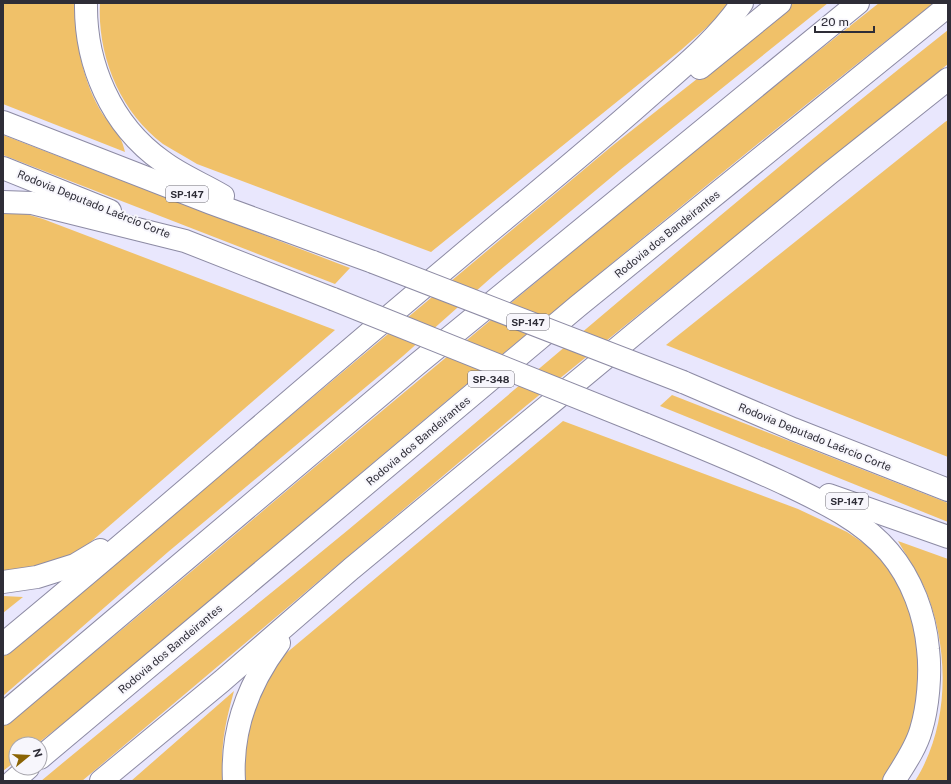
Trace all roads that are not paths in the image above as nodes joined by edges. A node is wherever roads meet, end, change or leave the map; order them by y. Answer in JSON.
{"nodes":[{"id":1,"x":86,"y":3,"type":"edge"},
{"id":2,"x":742,"y":3,"type":"edge"},
{"id":3,"x":780,"y":3,"type":"edge"},
{"id":4,"x":858,"y":3,"type":"edge"},
{"id":5,"x":948,"y":6,"type":"edge"},
{"id":6,"x":948,"y":79,"type":"edge"},
{"id":7,"x":948,"y":97,"type":"edge"},
{"id":8,"x":3,"y":122,"type":"edge"},
{"id":9,"x":569,"y":167,"type":"junction"},
{"id":10,"x":3,"y":168,"type":"edge"},
{"id":11,"x":830,"y":173,"type":"junction"},
{"id":12,"x":3,"y":202,"type":"edge"},
{"id":13,"x":280,"y":228,"type":"junction"},
{"id":14,"x":185,"y":241,"type":"junction"},
{"id":15,"x":793,"y":429,"type":"junction"},
{"id":16,"x":745,"y":465,"type":"junction"},
{"id":17,"x":948,"y":475,"type":"edge"},
{"id":18,"x":948,"y":490,"type":"edge"},
{"id":19,"x":157,"y":516,"type":"junction"},
{"id":20,"x":948,"y":537,"type":"edge"},
{"id":21,"x":351,"y":569,"type":"junction"},
{"id":22,"x":3,"y":582,"type":"edge"},
{"id":23,"x":3,"y":644,"type":"edge"},
{"id":24,"x":3,"y":714,"type":"edge"},
{"id":25,"x":48,"y":751,"type":"edge"},
{"id":26,"x":101,"y":781,"type":"edge"},
{"id":27,"x":234,"y":781,"type":"edge"},
{"id":28,"x":894,"y":781,"type":"edge"}],
"edges":[{"from":1,"to":13,"type":"highway"},
{"from":2,"to":9,"type":"highway"},
{"from":3,"to":9,"type":"highway"},
{"from":4,"to":24,"type":"highway"},
{"from":5,"to":25,"type":"highway","name":"Rodovia dos Bandeirantes","number":"SP-348"},
{"from":6,"to":11,"type":"highway"},
{"from":7,"to":11,"type":"highway"},
{"from":8,"to":13,"type":"highway","number":"SP-147"},
{"from":9,"to":19,"type":"highway"},
{"from":10,"to":14,"type":"highway","name":"Rodovia Deputado Laércio Corte","number":"SP-147"},
{"from":11,"to":21,"type":"highway"},
{"from":12,"to":14,"type":"highway"},
{"from":13,"to":15,"type":"highway","name":"Rodovia Deputado Laércio Corte","number":"SP-147","bridge":true},
{"from":14,"to":16,"type":"highway","number":"SP-147","bridge":true},
{"from":15,"to":17,"type":"highway"},
{"from":15,"to":18,"type":"highway","name":"Rodovia Deputado Laércio Corte","number":"SP-147"},
{"from":16,"to":20,"type":"highway","number":"SP-147"},
{"from":16,"to":28,"type":"highway"},
{"from":19,"to":22,"type":"highway"},
{"from":19,"to":23,"type":"highway"},
{"from":21,"to":26,"type":"highway"},
{"from":21,"to":27,"type":"highway"}]}
